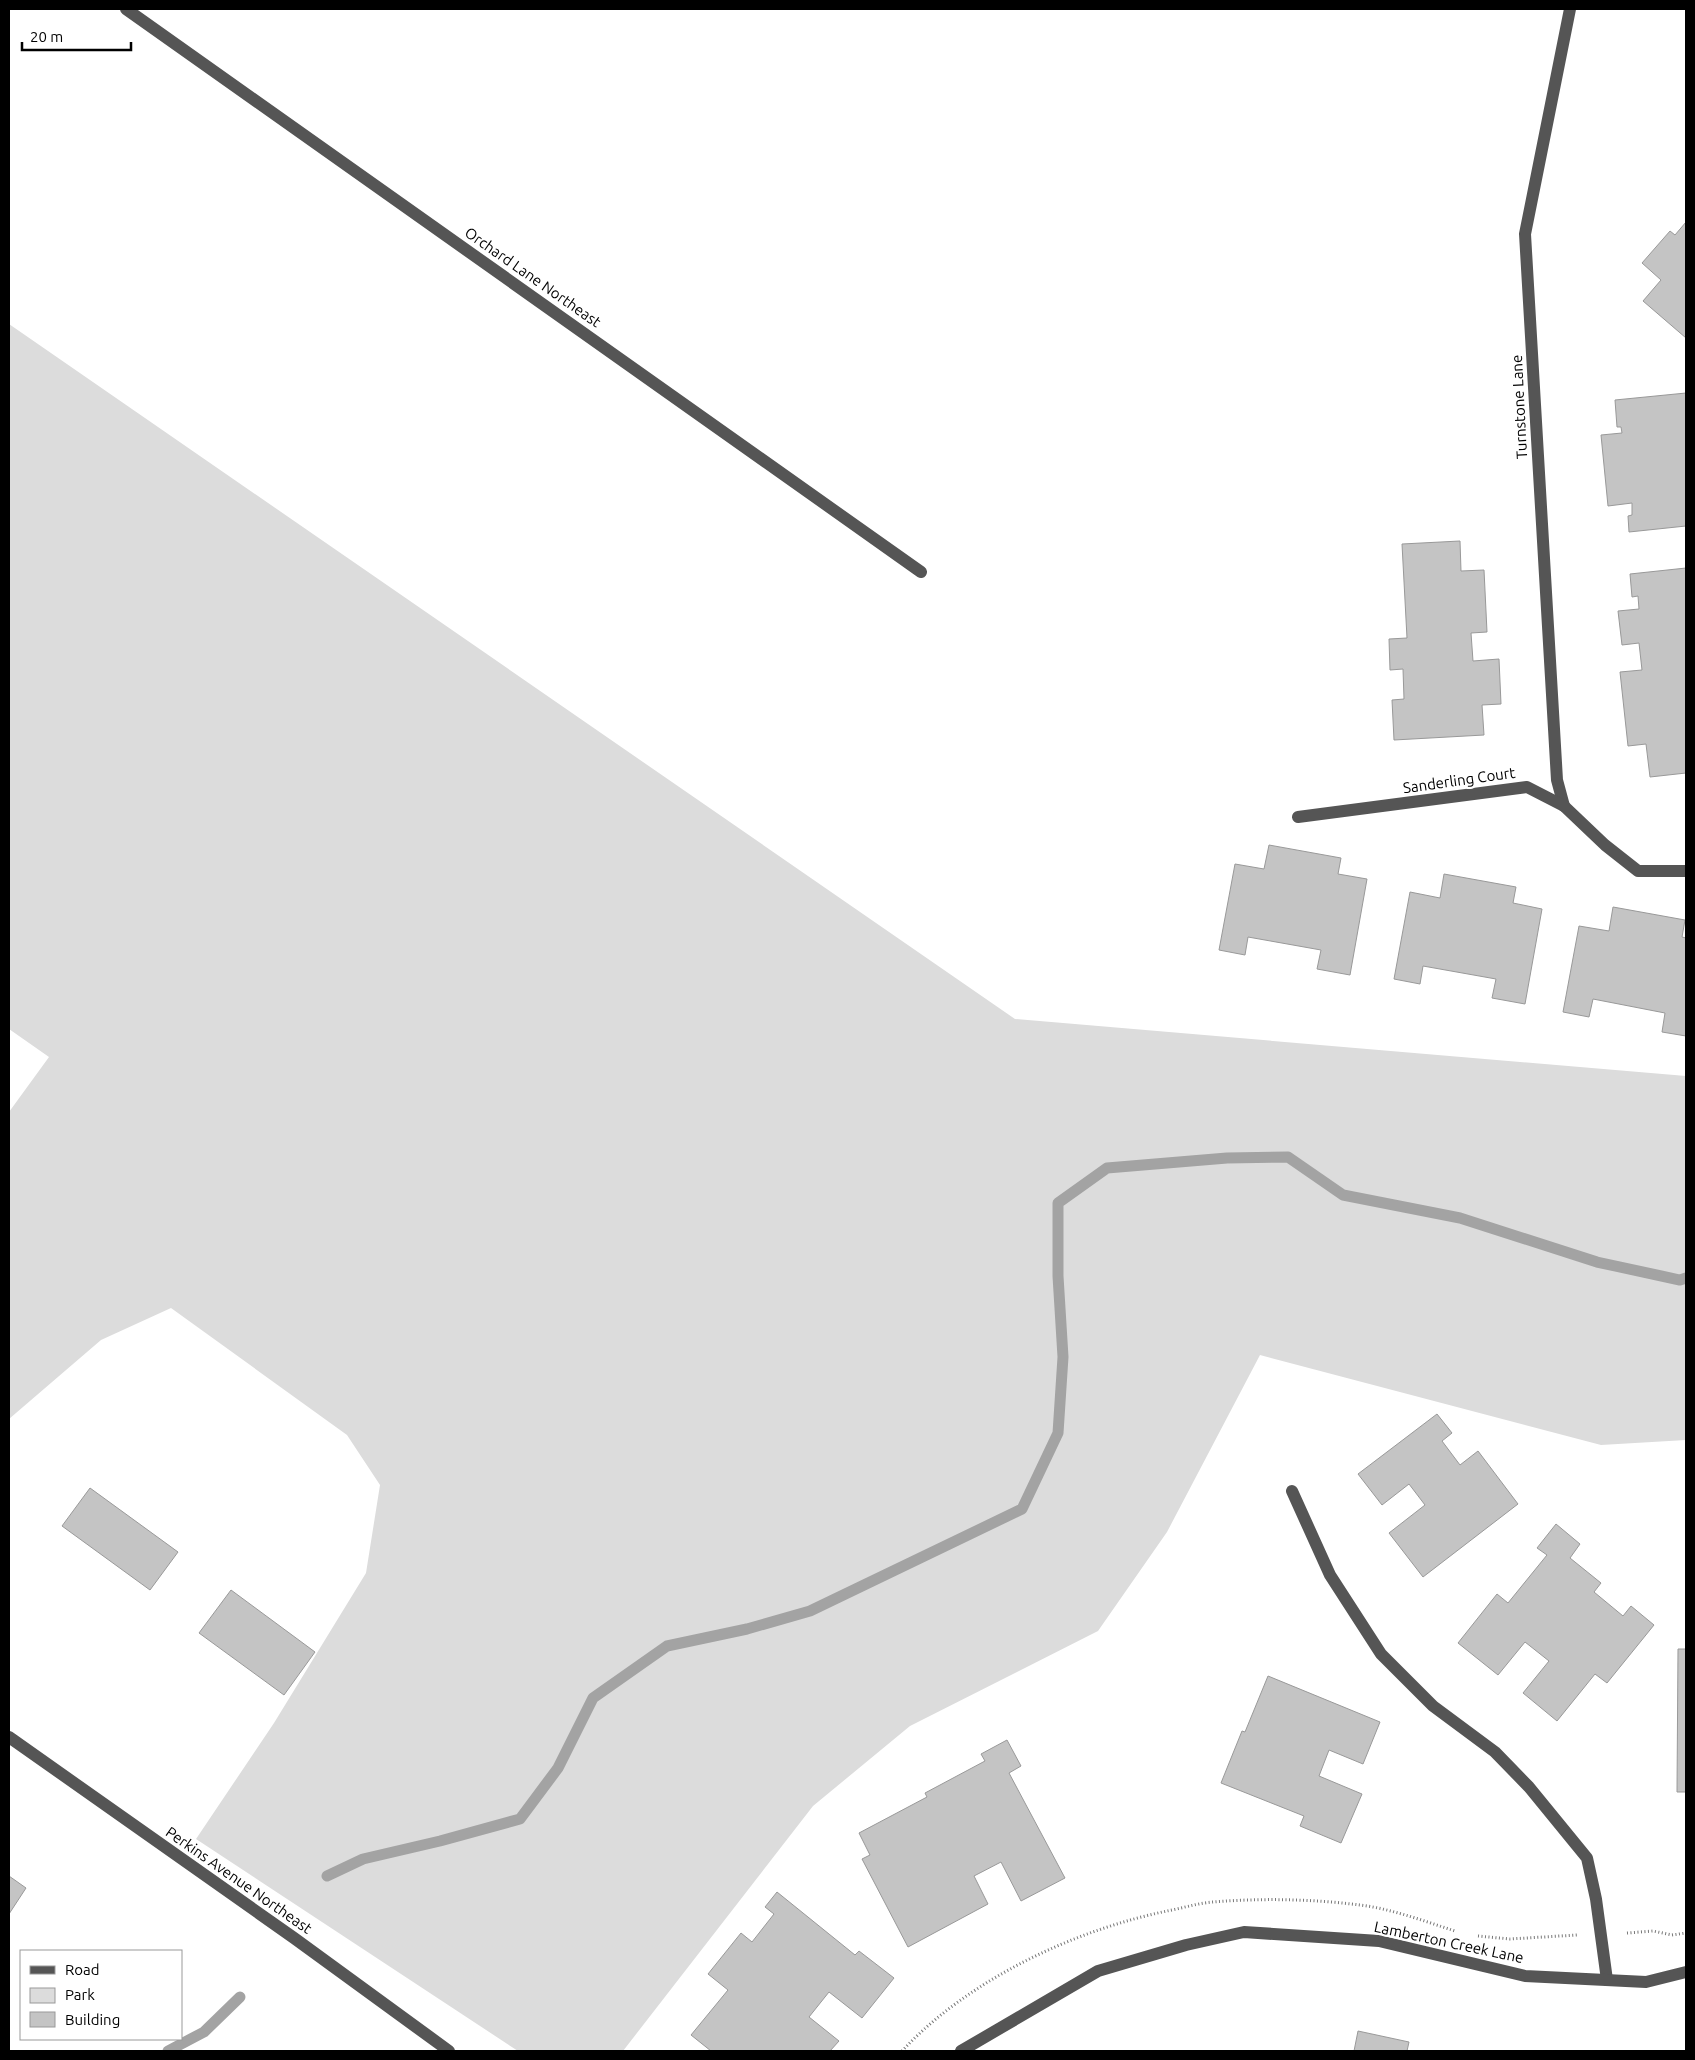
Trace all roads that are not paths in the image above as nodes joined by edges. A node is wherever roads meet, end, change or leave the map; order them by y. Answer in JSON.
{"nodes":[{"id":1,"x":126,"y":9,"type":"edge"},
{"id":2,"x":1570,"y":9,"type":"edge"},
{"id":3,"x":920,"y":572,"type":"dead end"},
{"id":4,"x":1564,"y":806,"type":"junction"},
{"id":5,"x":1298,"y":817,"type":"dead end"},
{"id":6,"x":1686,"y":871,"type":"edge"},
{"id":7,"x":1292,"y":1491,"type":"dead end"},
{"id":8,"x":9,"y":1737,"type":"edge"},
{"id":9,"x":1686,"y":1972,"type":"edge"},
{"id":10,"x":1607,"y":1980,"type":"junction"},
{"id":11,"x":449,"y":2051,"type":"edge"},
{"id":12,"x":961,"y":2051,"type":"edge"}],
"edges":[{"from":1,"to":3,"type":"street","name":"Orchard Lane Northeast"},
{"from":2,"to":4,"type":"street","name":"Turnstone Lane"},
{"from":4,"to":5,"type":"street","name":"Sanderling Court"},
{"from":4,"to":6,"type":"street","name":"Sanderling Court"},
{"from":7,"to":10,"type":"street"},
{"from":8,"to":11,"type":"street","name":"Perkins Avenue Northeast"},
{"from":9,"to":10,"type":"street","name":"Lamberton Creek Lane"},
{"from":10,"to":12,"type":"street","name":"Lamberton Creek Lane"}]}
